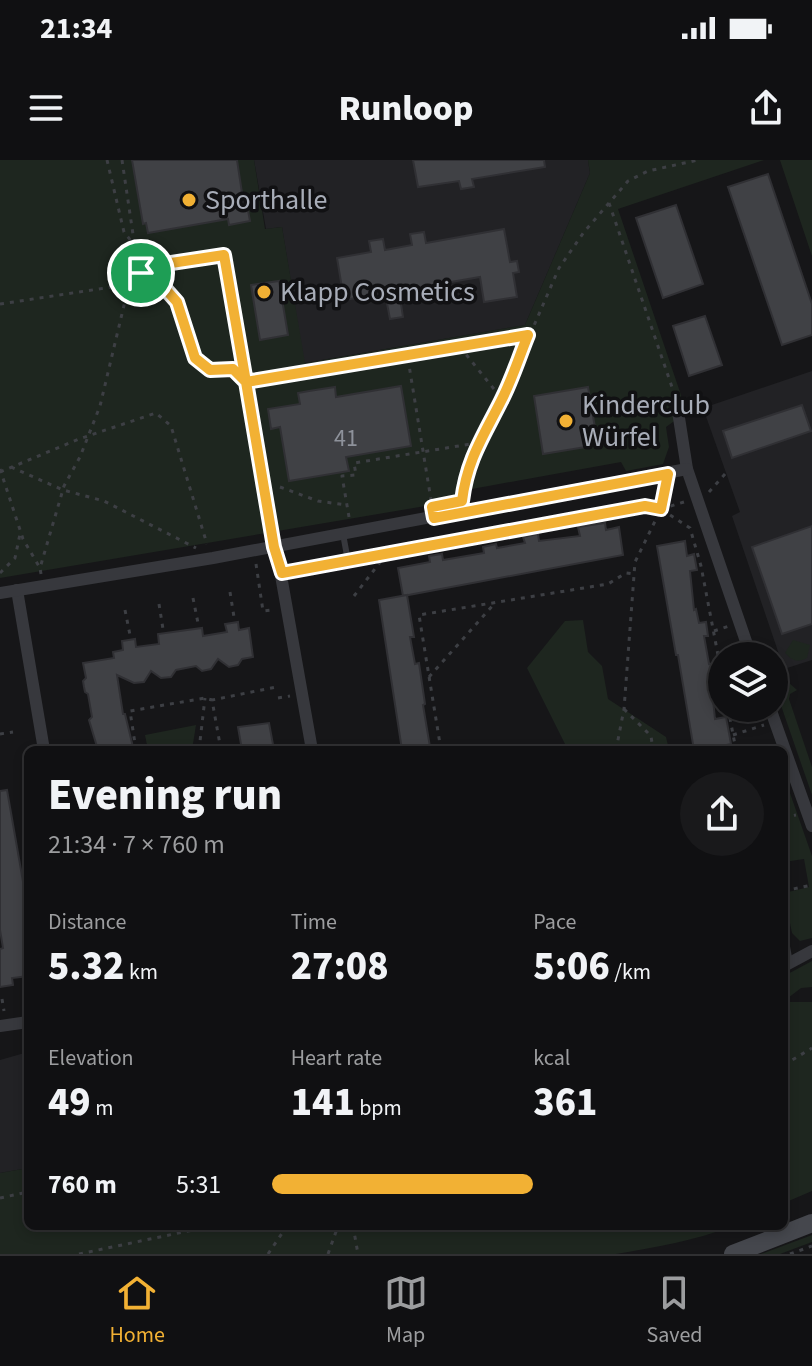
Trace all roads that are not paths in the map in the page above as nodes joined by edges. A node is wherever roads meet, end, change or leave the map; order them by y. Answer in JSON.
{"nodes":[{"id":1,"x":170,"y":264,"type":"road end"},
{"id":2,"x":398,"y":357,"type":"road end"},
{"id":3,"x":246,"y":382,"type":"junction"},
{"id":4,"x":677,"y":405,"type":"road end"},
{"id":5,"x":687,"y":469,"type":"junction"},
{"id":6,"x":348,"y":533,"type":"junction"},
{"id":7,"x":274,"y":547,"type":"junction"},
{"id":8,"x":348,"y":561,"type":"road end"},
{"id":9,"x":17,"y":590,"type":"junction"},
{"id":10,"x":0,"y":593,"type":"edge"},
{"id":11,"x":746,"y":642,"type":"edge"},
{"id":12,"x":775,"y":722,"type":"edge"},
{"id":13,"x":43,"y":746,"type":"edge"},
{"id":14,"x":311,"y":746,"type":"edge"},
{"id":15,"x":778,"y":746,"type":"edge"},
{"id":16,"x":788,"y":771,"type":"edge"},
{"id":17,"x":812,"y":826,"type":"edge"},
{"id":18,"x":812,"y":951,"type":"edge"},
{"id":19,"x":788,"y":963,"type":"edge"},
{"id":20,"x":24,"y":1023,"type":"edge"},
{"id":21,"x":0,"y":1026,"type":"edge"},
{"id":22,"x":812,"y":1223,"type":"edge"},
{"id":23,"x":733,"y":1254,"type":"edge"}],
"edges":[{"from":1,"to":3,"type":"street"},
{"from":2,"to":3,"type":"lane"},
{"from":3,"to":7,"type":"street"},
{"from":4,"to":5,"type":"street"},
{"from":5,"to":6,"type":"street"},
{"from":5,"to":11,"type":"street"},
{"from":6,"to":7,"type":"street"},
{"from":6,"to":8,"type":"lane"},
{"from":7,"to":9,"type":"street"},
{"from":7,"to":14,"type":"street"},
{"from":9,"to":10,"type":"street"},
{"from":9,"to":13,"type":"street"},
{"from":12,"to":15,"type":"street"},
{"from":16,"to":17,"type":"street"},
{"from":18,"to":19,"type":"street"},
{"from":20,"to":21,"type":"street"},
{"from":22,"to":23,"type":"main road"}]}
